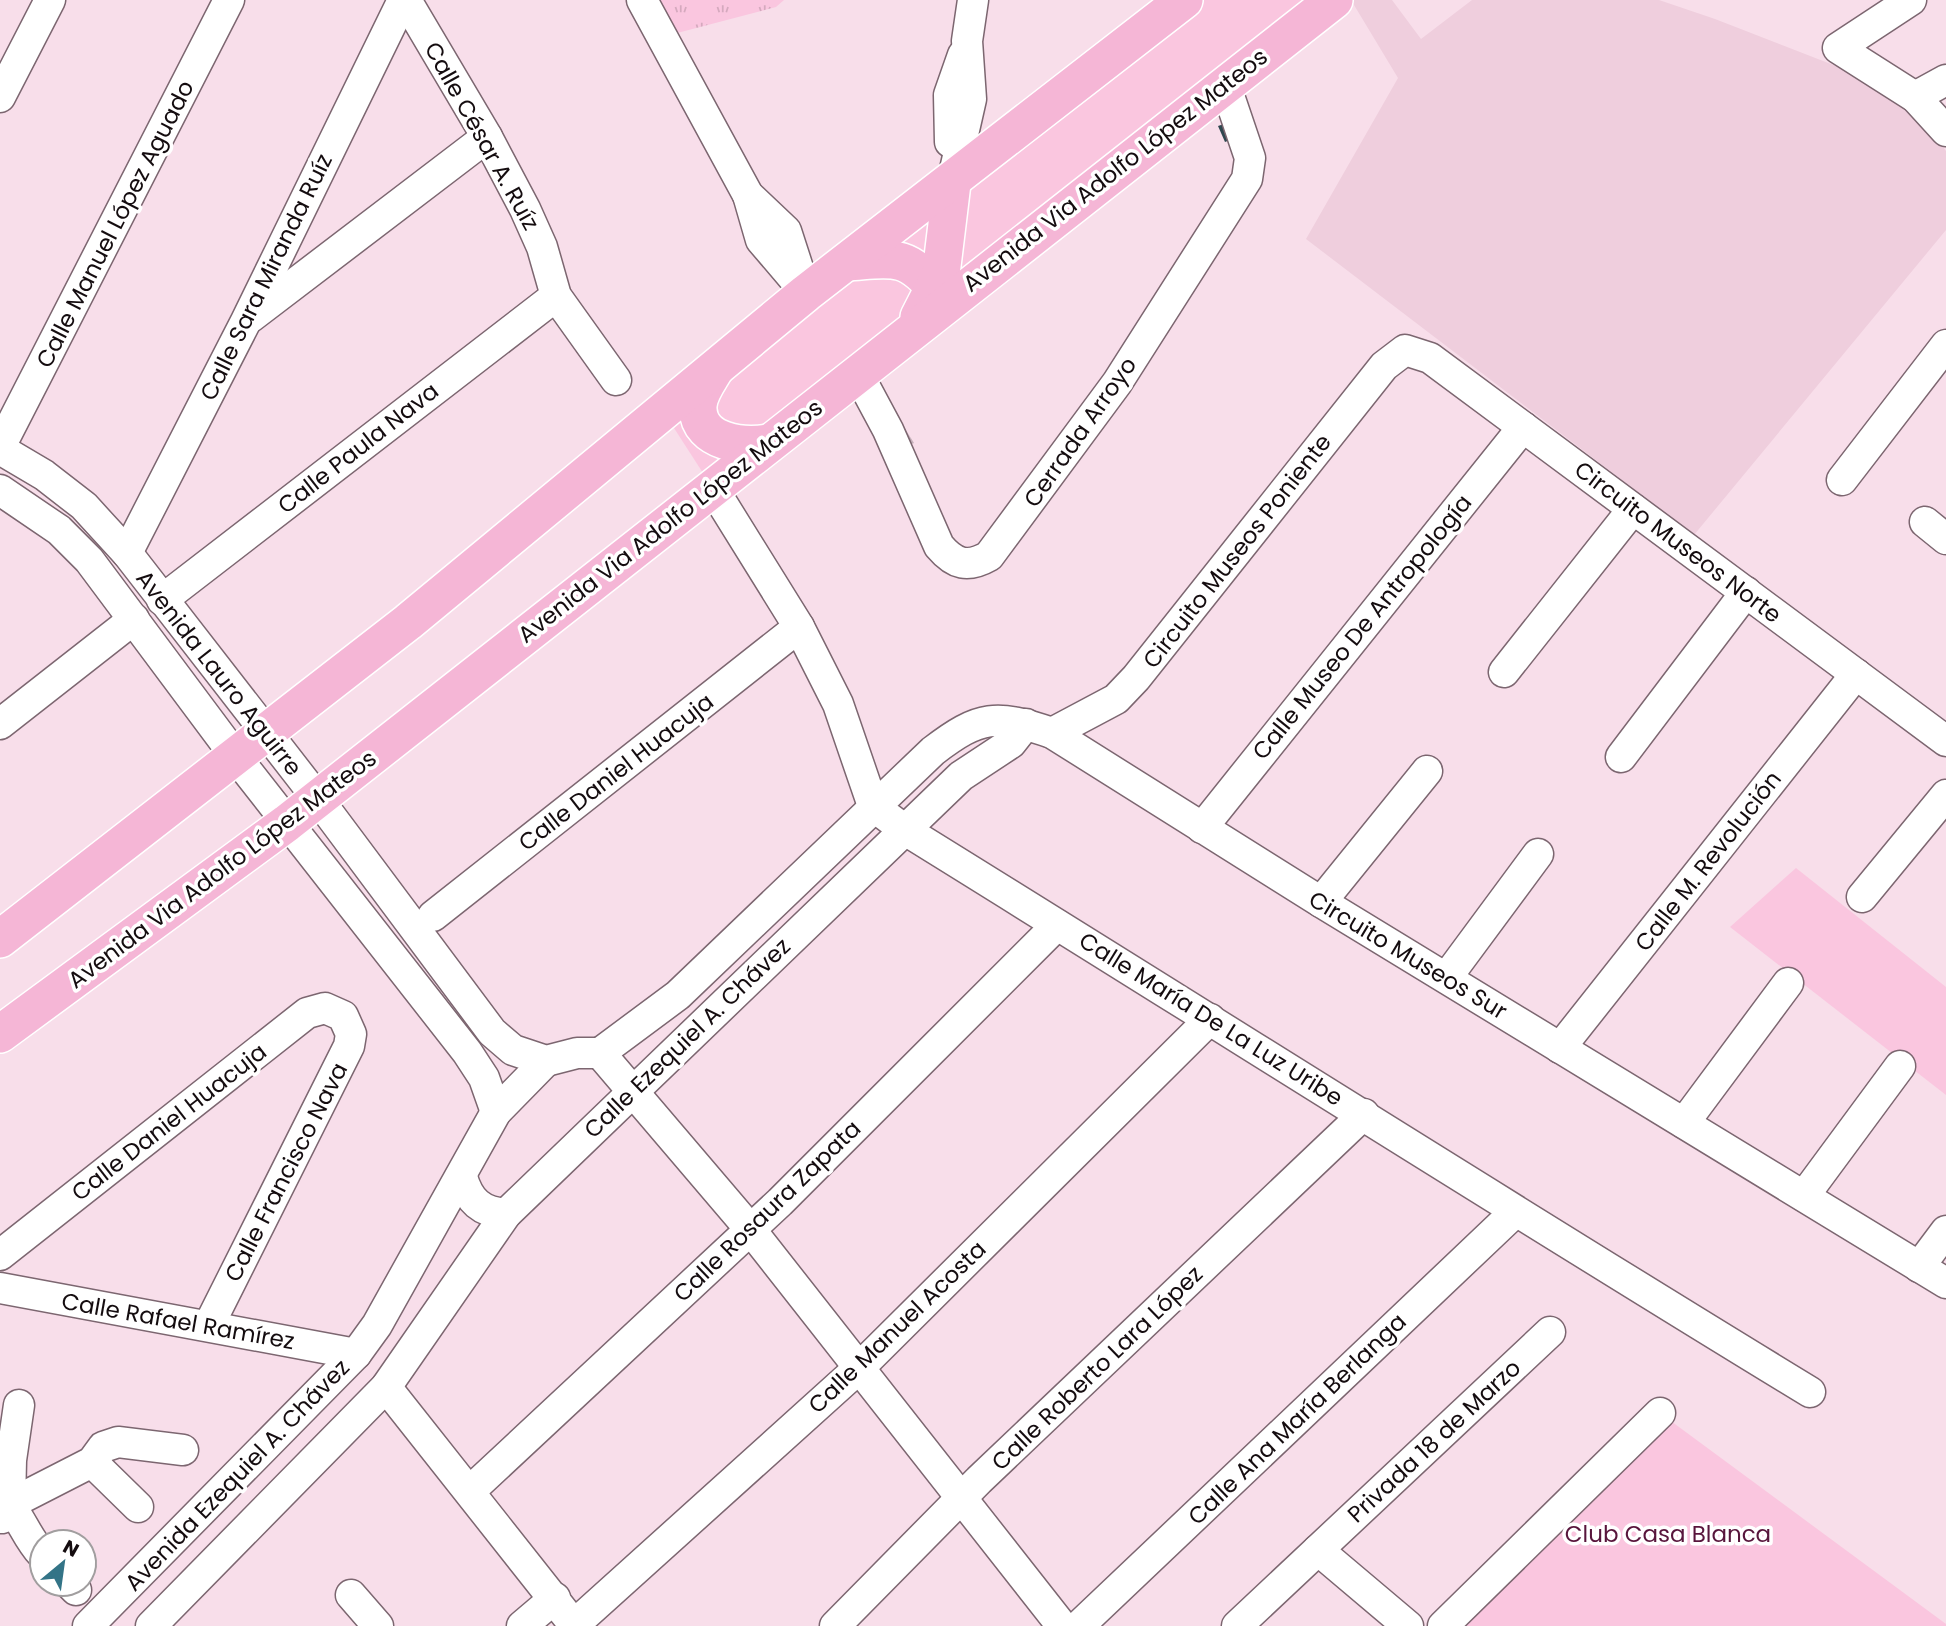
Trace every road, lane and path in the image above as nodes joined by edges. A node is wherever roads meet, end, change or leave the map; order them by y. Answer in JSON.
{"nodes":[{"id":1,"x":50,"y":0,"type":"edge"},
{"id":2,"x":229,"y":0,"type":"edge"},
{"id":3,"x":404,"y":0,"type":"edge"},
{"id":4,"x":642,"y":0,"type":"edge"},
{"id":5,"x":973,"y":0,"type":"edge"},
{"id":6,"x":1184,"y":0,"type":"edge"},
{"id":7,"x":1334,"y":0,"type":"edge"},
{"id":8,"x":1911,"y":0,"type":"edge"},
{"id":9,"x":1946,"y":80,"type":"edge"},
{"id":10,"x":1225,"y":84,"type":"junction"},
{"id":11,"x":0,"y":97,"type":"edge"},
{"id":12,"x":1915,"y":97,"type":"junction"},
{"id":13,"x":1946,"y":131,"type":"edge"},
{"id":14,"x":487,"y":137,"type":"junction"},
{"id":15,"x":952,"y":183,"type":"junction"},
{"id":16,"x":847,"y":262,"type":"junction"},
{"id":17,"x":936,"y":289,"type":"junction"},
{"id":18,"x":806,"y":293,"type":"junction"},
{"id":19,"x":556,"y":296,"type":"junction"},
{"id":20,"x":246,"y":321,"type":"junction"},
{"id":21,"x":906,"y":335,"type":"junction"},
{"id":22,"x":1946,"y":345,"type":"edge"},
{"id":23,"x":1405,"y":351,"type":"joint"},
{"id":24,"x":717,"y":366,"type":"junction"},
{"id":25,"x":858,"y":374,"type":"junction"},
{"id":26,"x":616,"y":380,"type":"dead end"},
{"id":27,"x":1523,"y":427,"type":"junction"},
{"id":28,"x":768,"y":443,"type":"junction"},
{"id":29,"x":0,"y":448,"type":"edge"},
{"id":30,"x":1842,"y":480,"type":"dead end"},
{"id":31,"x":712,"y":487,"type":"junction"},
{"id":32,"x":0,"y":490,"type":"edge"},
{"id":33,"x":1633,"y":509,"type":"junction"},
{"id":34,"x":127,"y":554,"type":"junction"},
{"id":35,"x":1746,"y":592,"type":"junction"},
{"id":36,"x":162,"y":600,"type":"junction"},
{"id":37,"x":134,"y":619,"type":"junction"},
{"id":38,"x":799,"y":627,"type":"junction"},
{"id":39,"x":1504,"y":673,"type":"dead end"},
{"id":40,"x":1856,"y":674,"type":"junction"},
{"id":41,"x":0,"y":724,"type":"edge"},
{"id":42,"x":1039,"y":728,"type":"junction"},
{"id":43,"x":266,"y":734,"type":"junction"},
{"id":44,"x":1946,"y":741,"type":"edge"},
{"id":45,"x":236,"y":757,"type":"junction"},
{"id":46,"x":1621,"y":757,"type":"dead end"},
{"id":47,"x":1427,"y":771,"type":"dead end"},
{"id":48,"x":1946,"y":795,"type":"edge"},
{"id":49,"x":318,"y":799,"type":"junction"},
{"id":50,"x":873,"y":806,"type":"junction"},
{"id":51,"x":287,"y":823,"type":"junction"},
{"id":52,"x":1202,"y":828,"type":"junction"},
{"id":53,"x":905,"y":830,"type":"junction"},
{"id":54,"x":1538,"y":854,"type":"dead end"},
{"id":55,"x":1862,"y":897,"type":"dead end"},
{"id":56,"x":1321,"y":902,"type":"junction"},
{"id":57,"x":433,"y":916,"type":"dead end"},
{"id":58,"x":1057,"y":925,"type":"junction"},
{"id":59,"x":0,"y":939,"type":"edge"},
{"id":60,"x":1447,"y":977,"type":"junction"},
{"id":61,"x":1787,"y":983,"type":"dead end"},
{"id":62,"x":344,"y":1016,"type":"joint"},
{"id":63,"x":1210,"y":1019,"type":"junction"},
{"id":64,"x":0,"y":1034,"type":"edge"},
{"id":65,"x":1560,"y":1048,"type":"junction"},
{"id":66,"x":600,"y":1053,"type":"junction"},
{"id":67,"x":545,"y":1061,"type":"junction"},
{"id":68,"x":1900,"y":1066,"type":"dead end"},
{"id":69,"x":633,"y":1090,"type":"junction"},
{"id":70,"x":496,"y":1112,"type":"junction"},
{"id":71,"x":1364,"y":1114,"type":"junction"},
{"id":72,"x":1684,"y":1123,"type":"junction"},
{"id":73,"x":462,"y":1177,"type":"junction"},
{"id":74,"x":1804,"y":1196,"type":"junction"},
{"id":75,"x":1515,"y":1212,"type":"junction"},
{"id":76,"x":506,"y":1214,"type":"junction"},
{"id":77,"x":751,"y":1229,"type":"junction"},
{"id":78,"x":1946,"y":1231,"type":"edge"},
{"id":79,"x":0,"y":1255,"type":"edge"},
{"id":80,"x":1919,"y":1267,"type":"junction"},
{"id":81,"x":1946,"y":1283,"type":"edge"},
{"id":82,"x":0,"y":1288,"type":"edge"},
{"id":83,"x":209,"y":1325,"type":"junction"},
{"id":84,"x":1550,"y":1332,"type":"dead end"},
{"id":85,"x":356,"y":1354,"type":"junction"},
{"id":86,"x":859,"y":1368,"type":"junction"},
{"id":87,"x":386,"y":1387,"type":"junction"},
{"id":88,"x":1810,"y":1392,"type":"dead end"},
{"id":89,"x":19,"y":1405,"type":"dead end"},
{"id":90,"x":1660,"y":1413,"type":"dead end"},
{"id":91,"x":183,"y":1450,"type":"dead end"},
{"id":92,"x":92,"y":1462,"type":"junction"},
{"id":93,"x":470,"y":1491,"type":"junction"},
{"id":94,"x":962,"y":1497,"type":"junction"},
{"id":95,"x":3,"y":1507,"type":"edge"},
{"id":96,"x":138,"y":1507,"type":"dead end"},
{"id":97,"x":28,"y":1539,"type":"edge"},
{"id":98,"x":1318,"y":1550,"type":"junction"},
{"id":99,"x":351,"y":1595,"type":"dead end"},
{"id":100,"x":555,"y":1598,"type":"junction"},
{"id":101,"x":575,"y":1625,"type":"edge"},
{"id":102,"x":88,"y":1626,"type":"edge"},
{"id":103,"x":151,"y":1626,"type":"edge"},
{"id":104,"x":378,"y":1626,"type":"edge"},
{"id":105,"x":522,"y":1626,"type":"edge"},
{"id":106,"x":835,"y":1626,"type":"edge"},
{"id":107,"x":1062,"y":1626,"type":"edge"},
{"id":108,"x":1079,"y":1626,"type":"edge"},
{"id":109,"x":1237,"y":1626,"type":"edge"},
{"id":110,"x":1408,"y":1626,"type":"edge"},
{"id":111,"x":1443,"y":1626,"type":"edge"}],
"edges":[{"from":1,"to":11,"type":"street"},
{"from":2,"to":29,"type":"street","name":"Calle Manuel López Aguado"},
{"from":3,"to":14,"type":"street","name":"Calle César A. Ruíz"},
{"from":3,"to":20,"type":"street","name":"Calle Sara Miranda Ruíz"},
{"from":4,"to":18,"type":"street"},
{"from":5,"to":15,"type":"street"},
{"from":6,"to":15,"type":"main road"},
{"from":7,"to":10,"type":"main road","name":"Avenida Via Adolfo López Mateos"},
{"from":8,"to":12,"type":"street"},
{"from":9,"to":12,"type":"street"},
{"from":10,"to":21,"type":"main road","name":"Avenida Via Adolfo López Mateos"},
{"from":10,"to":25,"type":"street","name":"Cerrada Arroyo"},
{"from":12,"to":13,"type":"street"},
{"from":14,"to":19,"type":"street","name":"Calle César A. Ruíz"},
{"from":14,"to":20,"type":"street"},
{"from":15,"to":16,"type":"main road"},
{"from":15,"to":17,"type":"main road"},
{"from":16,"to":17,"type":"main road"},
{"from":16,"to":18,"type":"main road"},
{"from":17,"to":21,"type":"main road"},
{"from":18,"to":24,"type":"main road"},
{"from":19,"to":26,"type":"street","name":"Calle César A. Ruíz"},
{"from":19,"to":36,"type":"street","name":"Calle Paula Nava"},
{"from":20,"to":34,"type":"street","name":"Calle Sara Miranda Ruíz"},
{"from":21,"to":25,"type":"main road","name":"Avenida Via Adolfo López Mateos"},
{"from":22,"to":30,"type":"street"},
{"from":23,"to":27,"type":"street","name":"Circuito Museos Norte"},
{"from":23,"to":42,"type":"street","name":"Circuito Museos Poniente"},
{"from":24,"to":28,"type":"main road"},
{"from":24,"to":43,"type":"main road"},
{"from":25,"to":28,"type":"main road","name":"Avenida Via Adolfo López Mateos"},
{"from":27,"to":33,"type":"street","name":"Circuito Museos Norte"},
{"from":27,"to":52,"type":"street","name":"Calle Museo De Antropología"},
{"from":28,"to":31,"type":"main road","name":"Avenida Via Adolfo López Mateos"},
{"from":29,"to":34,"type":"street","name":"Avenida Lauro Aguirre"},
{"from":31,"to":38,"type":"street"},
{"from":31,"to":49,"type":"main road","name":"Avenida Via Adolfo López Mateos"},
{"from":32,"to":37,"type":"street","name":"Avenida Lauro Aguirre"},
{"from":33,"to":35,"type":"street","name":"Circuito Museos Norte"},
{"from":33,"to":39,"type":"street"},
{"from":34,"to":36,"type":"street","name":"Avenida Lauro Aguirre"},
{"from":35,"to":40,"type":"street","name":"Circuito Museos Norte"},
{"from":35,"to":46,"type":"street"},
{"from":36,"to":43,"type":"street","name":"Avenida Lauro Aguirre"},
{"from":37,"to":41,"type":"street"},
{"from":37,"to":45,"type":"street","name":"Avenida Lauro Aguirre"},
{"from":38,"to":50,"type":"street"},
{"from":38,"to":57,"type":"street","name":"Calle Daniel Huacuja"},
{"from":40,"to":44,"type":"street","name":"Circuito Museos Norte"},
{"from":40,"to":65,"type":"street","name":"Calle M. Revolución"},
{"from":42,"to":50,"type":"street","name":"Circuito Museos Sur"},
{"from":42,"to":52,"type":"street","name":"Circuito Museos Sur"},
{"from":42,"to":53,"type":"street","name":"Calle Ezequiel A. Chávez"},
{"from":43,"to":45,"type":"main road"},
{"from":43,"to":49,"type":"street","name":"Avenida Lauro Aguirre"},
{"from":45,"to":51,"type":"street","name":"Avenida Lauro Aguirre"},
{"from":45,"to":59,"type":"main road"},
{"from":47,"to":56,"type":"street"},
{"from":48,"to":55,"type":"street"},
{"from":49,"to":51,"type":"main road","name":"Avenida Via Adolfo López Mateos"},
{"from":49,"to":67,"type":"street","name":"Avenida Lauro Aguirre"},
{"from":50,"to":53,"type":"street"},
{"from":50,"to":66,"type":"street","name":"Calle Ezequiel A. Chávez"},
{"from":51,"to":64,"type":"main road","name":"Avenida Via Adolfo López Mateos"},
{"from":51,"to":70,"type":"street","name":"Avenida Lauro Aguirre"},
{"from":52,"to":56,"type":"street","name":"Circuito Museos Sur"},
{"from":53,"to":58,"type":"street","name":"Calle María De La Luz Uribe"},
{"from":53,"to":69,"type":"street","name":"Calle Ezequiel A. Chávez"},
{"from":54,"to":60,"type":"street"},
{"from":56,"to":60,"type":"street","name":"Circuito Museos Sur"},
{"from":58,"to":63,"type":"street","name":"Calle María De La Luz Uribe"},
{"from":58,"to":77,"type":"street","name":"Calle Rosaura Zapata"},
{"from":60,"to":65,"type":"street","name":"Circuito Museos Sur"},
{"from":61,"to":72,"type":"street"},
{"from":62,"to":79,"type":"street","name":"Calle Daniel Huacuja"},
{"from":62,"to":83,"type":"street","name":"Calle Francisco Nava"},
{"from":63,"to":71,"type":"street","name":"Calle María De La Luz Uribe"},
{"from":63,"to":86,"type":"street","name":"Calle Manuel Acosta"},
{"from":65,"to":72,"type":"street","name":"Circuito Museos Sur"},
{"from":66,"to":67,"type":"street"},
{"from":66,"to":69,"type":"street"},
{"from":67,"to":70,"type":"street"},
{"from":68,"to":74,"type":"street"},
{"from":69,"to":76,"type":"street","name":"Calle Ezequiel A. Chávez"},
{"from":69,"to":77,"type":"street"},
{"from":70,"to":73,"type":"street"},
{"from":71,"to":75,"type":"street","name":"Calle María De La Luz Uribe"},
{"from":71,"to":94,"type":"street","name":"Calle Roberto Lara López"},
{"from":72,"to":74,"type":"street","name":"Circuito Museos Sur"},
{"from":73,"to":76,"type":"street"},
{"from":73,"to":85,"type":"street"},
{"from":74,"to":80,"type":"street","name":"Circuito Museos Sur"},
{"from":75,"to":88,"type":"street","name":"Calle María De La Luz Uribe"},
{"from":75,"to":108,"type":"street","name":"Calle Ana María Berlanga"},
{"from":76,"to":87,"type":"street","name":"Calle Ezequiel A. Chávez"},
{"from":77,"to":86,"type":"street"},
{"from":77,"to":93,"type":"street","name":"Calle Rosaura Zapata"},
{"from":78,"to":80,"type":"street"},
{"from":80,"to":81,"type":"street","name":"Circuito Museos Sur"},
{"from":82,"to":83,"type":"street","name":"Calle Rafael Ramírez"},
{"from":83,"to":85,"type":"street","name":"Calle Rafael Ramírez"},
{"from":84,"to":98,"type":"street","name":"Privada 18 de Marzo"},
{"from":85,"to":102,"type":"street","name":"Avenida Ezequiel A. Chávez"},
{"from":86,"to":94,"type":"street"},
{"from":86,"to":101,"type":"street","name":"Calle Manuel Acosta"},
{"from":87,"to":93,"type":"street"},
{"from":87,"to":103,"type":"street","name":"Avenida Ezequiel A. Chávez"},
{"from":89,"to":95,"type":"street"},
{"from":90,"to":111,"type":"street"},
{"from":91,"to":92,"type":"street"},
{"from":92,"to":95,"type":"street"},
{"from":92,"to":96,"type":"street"},
{"from":93,"to":100,"type":"street"},
{"from":94,"to":106,"type":"street","name":"Calle Roberto Lara López"},
{"from":94,"to":107,"type":"street"},
{"from":95,"to":97,"type":"street"},
{"from":98,"to":109,"type":"street","name":"Privada 18 de Marzo"},
{"from":98,"to":110,"type":"street"},
{"from":99,"to":104,"type":"street"},
{"from":100,"to":101,"type":"street"},
{"from":100,"to":105,"type":"street"}]}
